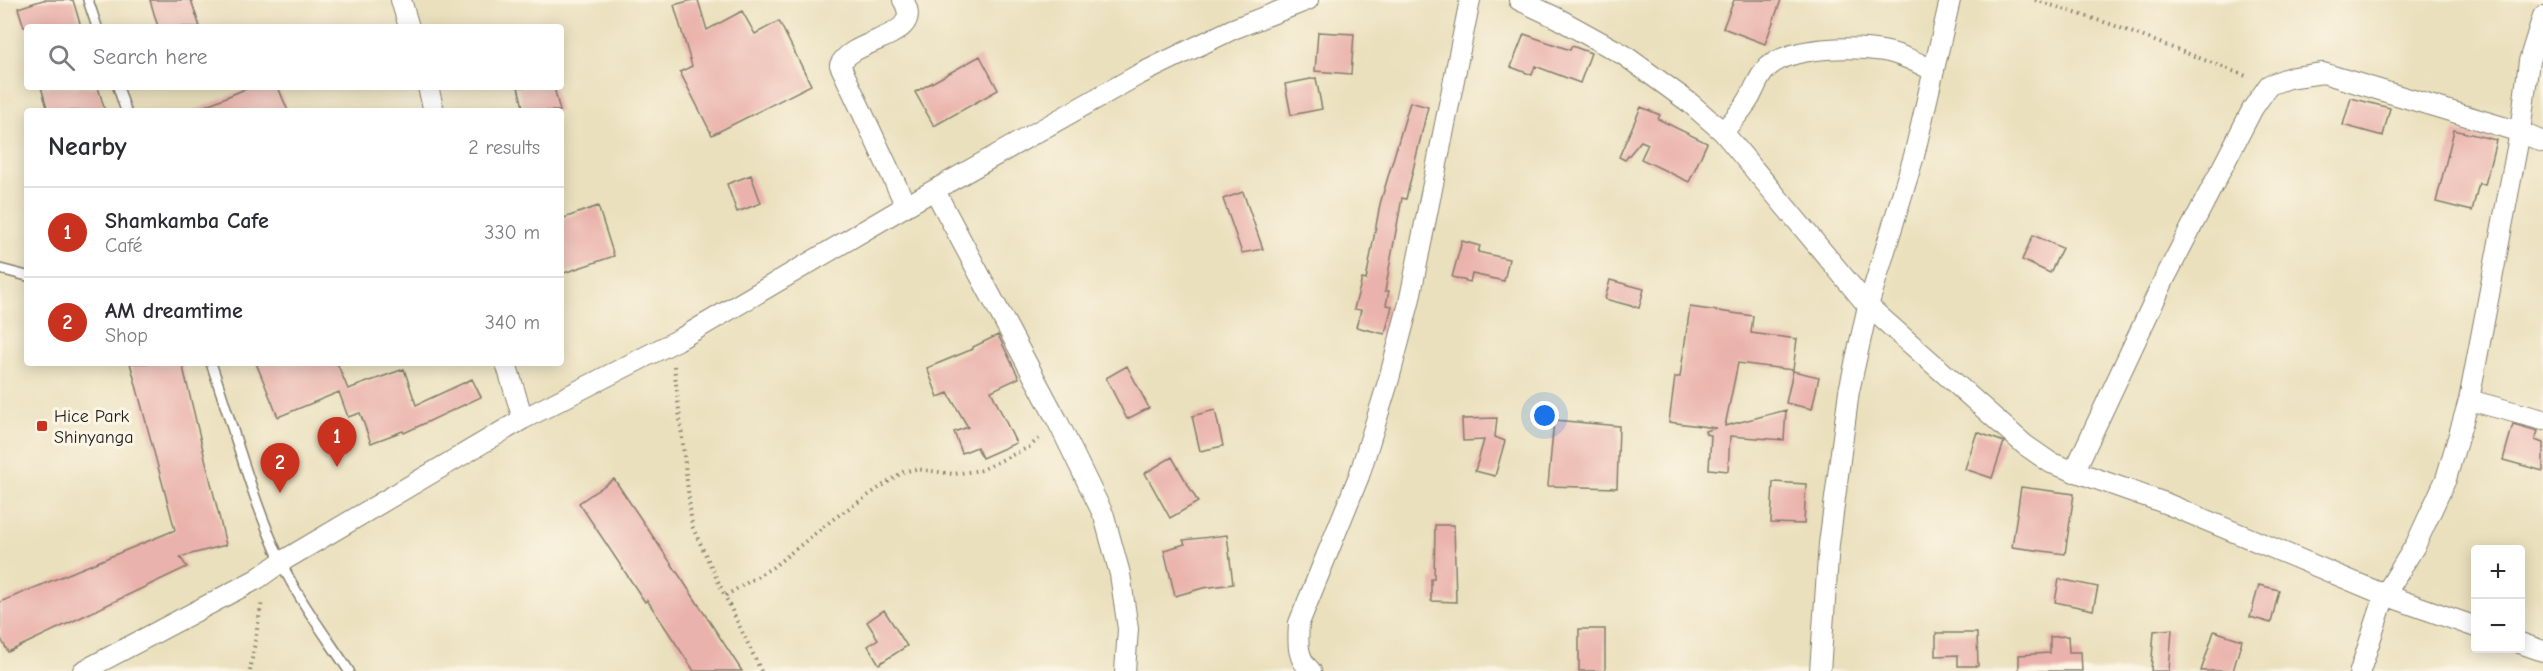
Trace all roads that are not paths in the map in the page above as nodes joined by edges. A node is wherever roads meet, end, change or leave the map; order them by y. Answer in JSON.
{"nodes":[{"id":1,"x":88,"y":0,"type":"edge"},
{"id":2,"x":401,"y":0,"type":"edge"},
{"id":3,"x":903,"y":0,"type":"edge"},
{"id":4,"x":1308,"y":0,"type":"edge"},
{"id":5,"x":1470,"y":0,"type":"edge"},
{"id":6,"x":1519,"y":0,"type":"edge"},
{"id":7,"x":1950,"y":0,"type":"edge"},
{"id":8,"x":2543,"y":16,"type":"edge"},
{"id":9,"x":97,"y":24,"type":"edge"},
{"id":10,"x":409,"y":24,"type":"edge"},
{"id":11,"x":1934,"y":70,"type":"junction"},
{"id":12,"x":119,"y":90,"type":"edge"},
{"id":13,"x":429,"y":90,"type":"edge"},
{"id":14,"x":125,"y":108,"type":"edge"},
{"id":15,"x":433,"y":108,"type":"edge"},
{"id":16,"x":1723,"y":132,"type":"junction"},
{"id":17,"x":2520,"y":132,"type":"junction"},
{"id":18,"x":2543,"y":142,"type":"edge"},
{"id":19,"x":935,"y":190,"type":"junction"},
{"id":20,"x":906,"y":206,"type":"junction"},
{"id":21,"x":0,"y":269,"type":"edge"},
{"id":22,"x":24,"y":275,"type":"edge"},
{"id":23,"x":1868,"y":306,"type":"junction"},
{"id":24,"x":212,"y":366,"type":"edge"},
{"id":25,"x":507,"y":366,"type":"edge"},
{"id":26,"x":2469,"y":400,"type":"junction"},
{"id":27,"x":523,"y":419,"type":"junction"},
{"id":28,"x":2543,"y":420,"type":"edge"},
{"id":29,"x":2074,"y":472,"type":"junction"},
{"id":30,"x":281,"y":562,"type":"junction"},
{"id":31,"x":2385,"y":595,"type":"junction"},
{"id":32,"x":2471,"y":626,"type":"edge"},
{"id":33,"x":2525,"y":645,"type":"edge"},
{"id":34,"x":2543,"y":651,"type":"edge"},
{"id":35,"x":83,"y":671,"type":"edge"},
{"id":36,"x":349,"y":671,"type":"edge"},
{"id":37,"x":1125,"y":671,"type":"edge"},
{"id":38,"x":1311,"y":671,"type":"edge"},
{"id":39,"x":1820,"y":671,"type":"edge"},
{"id":40,"x":2360,"y":671,"type":"edge"}],
"edges":[{"from":1,"to":9,"type":"lane"},
{"from":2,"to":10,"type":"street"},
{"from":3,"to":20,"type":"street"},
{"from":4,"to":19,"type":"street"},
{"from":5,"to":38,"type":"street"},
{"from":6,"to":16,"type":"street"},
{"from":7,"to":11,"type":"street"},
{"from":8,"to":17,"type":"street"},
{"from":11,"to":16,"type":"street"},
{"from":11,"to":23,"type":"street"},
{"from":12,"to":14,"type":"lane"},
{"from":13,"to":15,"type":"street"},
{"from":16,"to":23,"type":"street"},
{"from":17,"to":18,"type":"street"},
{"from":17,"to":26,"type":"street"},
{"from":17,"to":29,"type":"street"},
{"from":19,"to":20,"type":"street"},
{"from":19,"to":37,"type":"street"},
{"from":20,"to":27,"type":"street"},
{"from":21,"to":22,"type":"lane"},
{"from":23,"to":29,"type":"street"},
{"from":23,"to":39,"type":"street"},
{"from":24,"to":30,"type":"lane"},
{"from":25,"to":27,"type":"street"},
{"from":26,"to":28,"type":"street"},
{"from":26,"to":31,"type":"street"},
{"from":27,"to":30,"type":"street"},
{"from":29,"to":31,"type":"street"},
{"from":30,"to":35,"type":"street"},
{"from":30,"to":36,"type":"lane"},
{"from":31,"to":32,"type":"street"},
{"from":31,"to":40,"type":"street"},
{"from":33,"to":34,"type":"street"}]}
